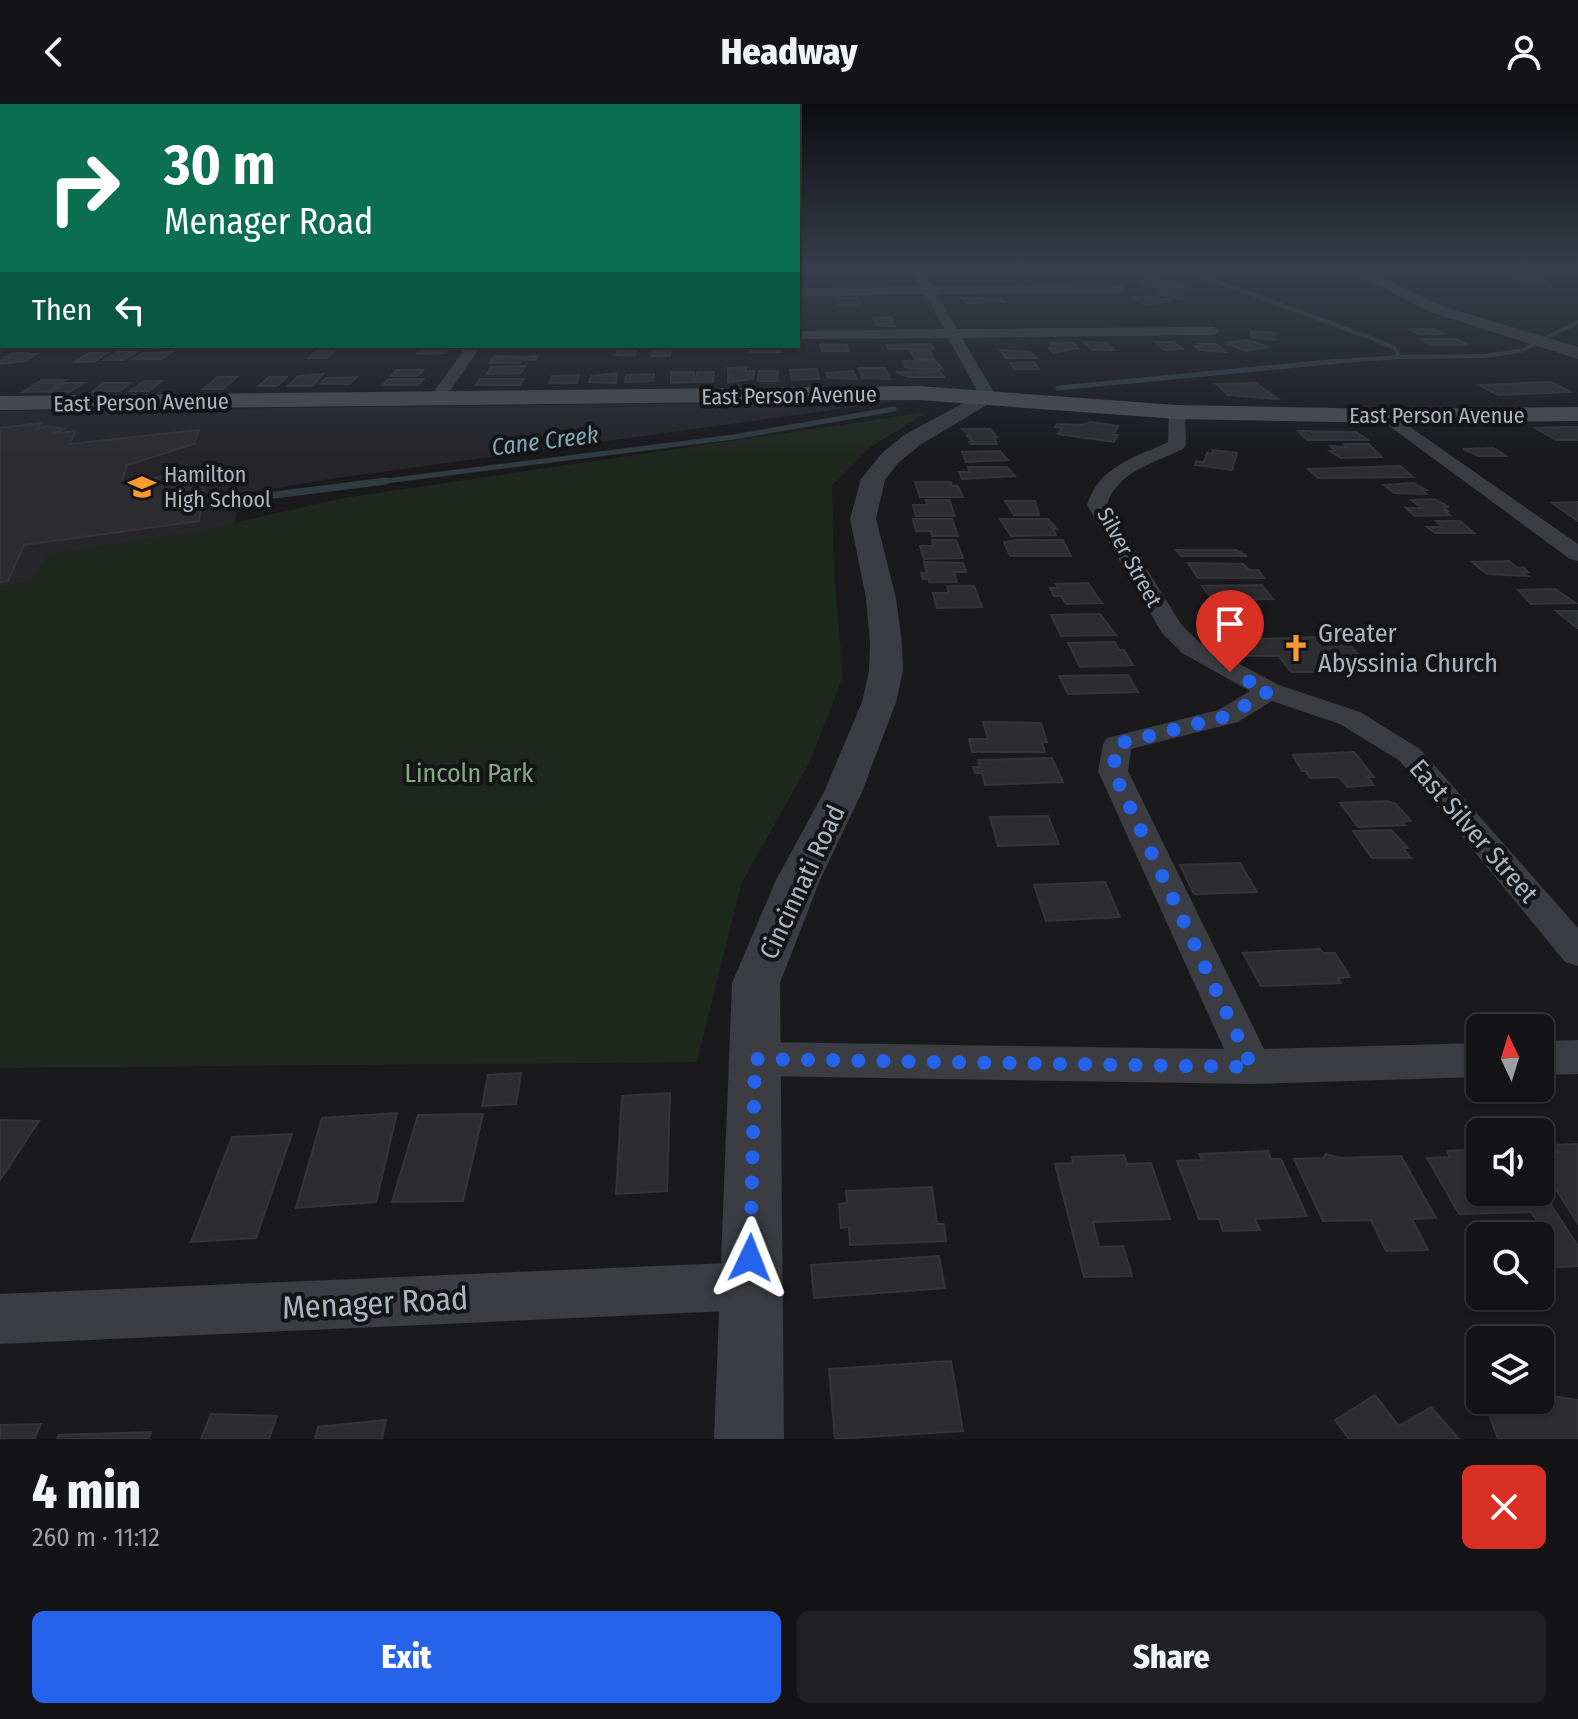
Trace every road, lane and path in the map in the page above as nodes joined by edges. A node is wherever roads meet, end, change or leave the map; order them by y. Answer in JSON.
{"nodes":[{"id":1,"x":1101,"y":332,"type":"edge"},
{"id":2,"x":1509,"y":332,"type":"edge"},
{"id":3,"x":955,"y":334,"type":"junction"},
{"id":4,"x":800,"y":335,"type":"edge"},
{"id":5,"x":473,"y":348,"type":"edge"},
{"id":6,"x":1578,"y":353,"type":"edge"},
{"id":7,"x":988,"y":396,"type":"junction"},
{"id":8,"x":437,"y":398,"type":"junction"},
{"id":9,"x":0,"y":403,"type":"edge"},
{"id":10,"x":1177,"y":412,"type":"junction"},
{"id":11,"x":1578,"y":414,"type":"edge"},
{"id":12,"x":1387,"y":416,"type":"junction"},
{"id":13,"x":1578,"y":554,"type":"edge"},
{"id":14,"x":1269,"y":691,"type":"junction"},
{"id":15,"x":1578,"y":952,"type":"edge"},
{"id":16,"x":1578,"y":1057,"type":"edge"},
{"id":17,"x":1554,"y":1058,"type":"edge"},
{"id":18,"x":755,"y":1059,"type":"junction"},
{"id":19,"x":1466,"y":1060,"type":"edge"},
{"id":20,"x":1252,"y":1067,"type":"junction"},
{"id":21,"x":750,"y":1286,"type":"junction"},
{"id":22,"x":0,"y":1319,"type":"edge"},
{"id":23,"x":749,"y":1439,"type":"edge"}],
"edges":[{"from":1,"to":3,"type":"street"},
{"from":2,"to":6,"type":"street"},
{"from":3,"to":4,"type":"street"},
{"from":3,"to":7,"type":"street"},
{"from":5,"to":8,"type":"street"},
{"from":7,"to":8,"type":"main road","name":"East Person Avenue"},
{"from":7,"to":10,"type":"main road","name":"East Person Avenue"},
{"from":7,"to":18,"type":"street","name":"Cincinnati Road"},
{"from":8,"to":9,"type":"main road","name":"East Person Avenue"},
{"from":10,"to":12,"type":"main road","name":"East Person Avenue"},
{"from":10,"to":14,"type":"street","name":"Silver Street"},
{"from":11,"to":12,"type":"main road","name":"East Person Avenue"},
{"from":12,"to":13,"type":"street"},
{"from":14,"to":15,"type":"street","name":"East Silver Street"},
{"from":14,"to":20,"type":"street"},
{"from":16,"to":17,"type":"street"},
{"from":18,"to":20,"type":"street"},
{"from":18,"to":21,"type":"street","name":"Cincinnati Road"},
{"from":19,"to":20,"type":"street"},
{"from":21,"to":22,"type":"street","name":"Menager Road"},
{"from":21,"to":23,"type":"street","name":"Cincinnati Road"}]}
